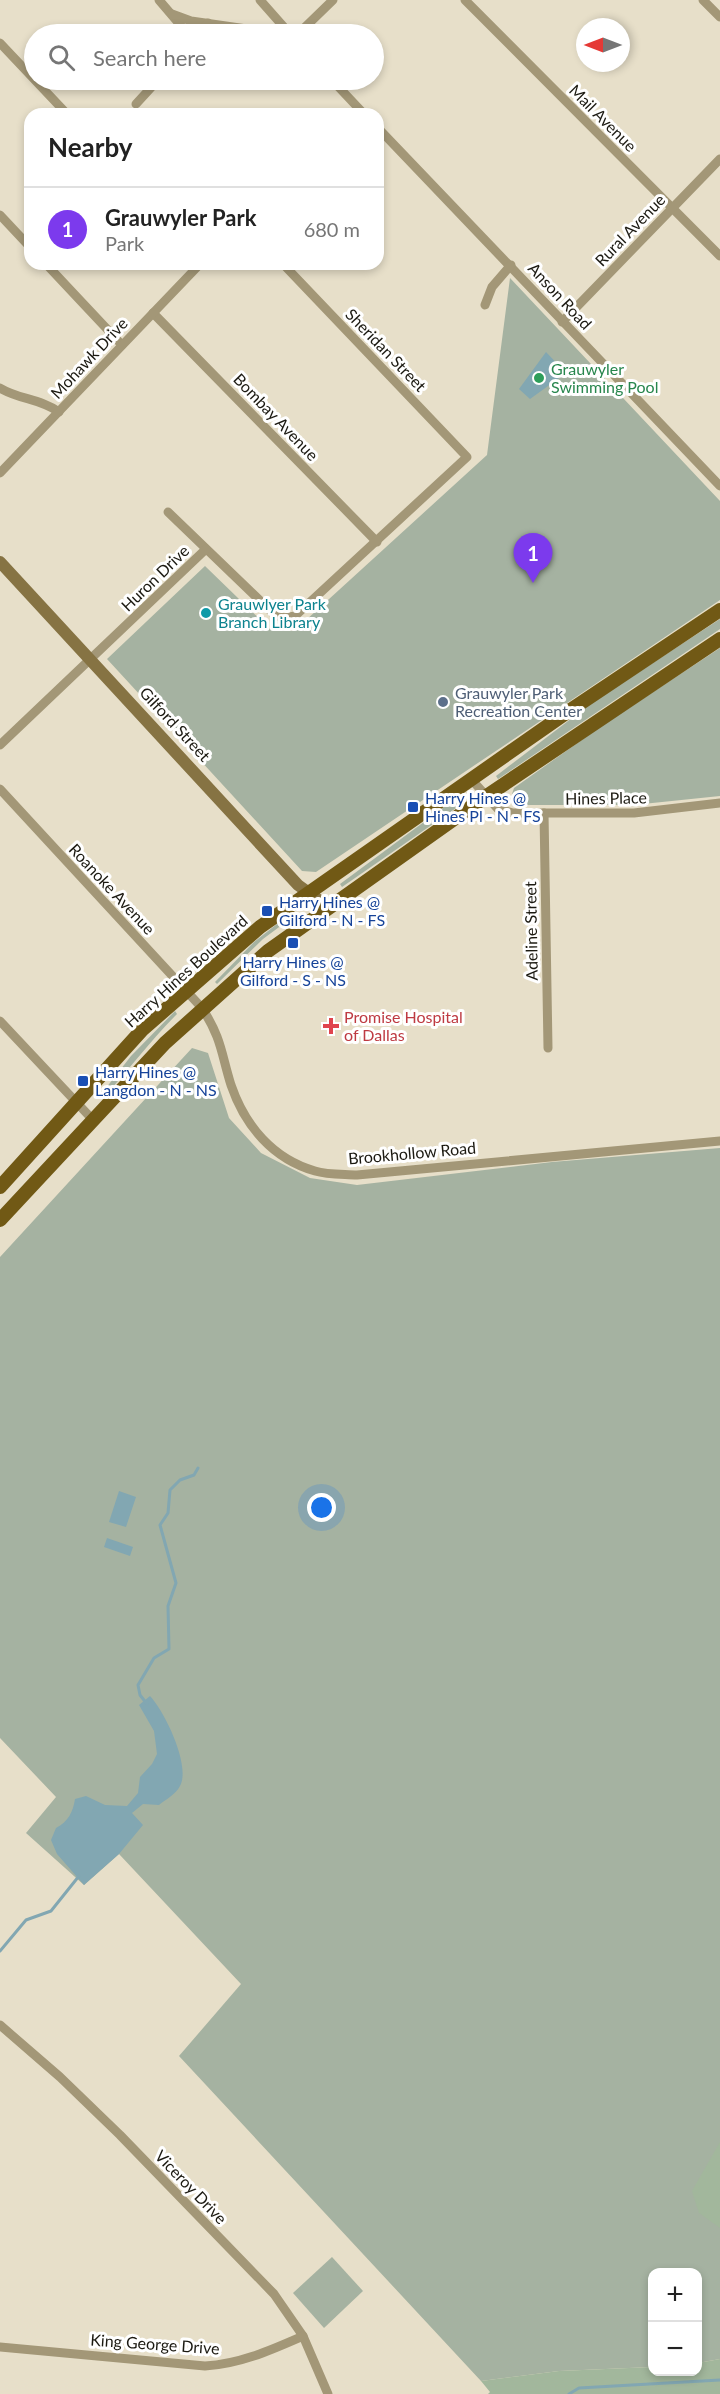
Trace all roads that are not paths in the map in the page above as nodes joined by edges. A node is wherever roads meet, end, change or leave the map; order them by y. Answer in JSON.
{"nodes":[{"id":1,"x":159,"y":0,"type":"edge"},
{"id":2,"x":260,"y":0,"type":"edge"},
{"id":3,"x":333,"y":0,"type":"edge"},
{"id":4,"x":465,"y":0,"type":"edge"},
{"id":5,"x":703,"y":0,"type":"edge"},
{"id":6,"x":172,"y":14,"type":"junction"},
{"id":7,"x":720,"y":17,"type":"edge"},
{"id":8,"x":208,"y":23,"type":"joint"},
{"id":9,"x":180,"y":24,"type":"edge"},
{"id":10,"x":215,"y":24,"type":"edge"},
{"id":11,"x":281,"y":24,"type":"edge"},
{"id":12,"x":308,"y":24,"type":"edge"},
{"id":13,"x":0,"y":43,"type":"edge"},
{"id":14,"x":24,"y":68,"type":"edge"},
{"id":15,"x":44,"y":90,"type":"edge"},
{"id":16,"x":149,"y":90,"type":"edge"},
{"id":17,"x":342,"y":90,"type":"edge"},
{"id":18,"x":136,"y":104,"type":"dead end"},
{"id":19,"x":356,"y":105,"type":"junction"},
{"id":20,"x":61,"y":108,"type":"edge"},
{"id":21,"x":353,"y":108,"type":"edge"},
{"id":22,"x":359,"y":108,"type":"edge"},
{"id":23,"x":384,"y":134,"type":"edge"},
{"id":24,"x":720,"y":159,"type":"edge"},
{"id":25,"x":671,"y":208,"type":"junction"},
{"id":26,"x":0,"y":215,"type":"edge"},
{"id":27,"x":24,"y":241,"type":"edge"},
{"id":28,"x":720,"y":256,"type":"edge"},
{"id":29,"x":511,"y":265,"type":"junction"},
{"id":30,"x":52,"y":270,"type":"edge"},
{"id":31,"x":194,"y":270,"type":"edge"},
{"id":32,"x":289,"y":270,"type":"edge"},
{"id":33,"x":485,"y":305,"type":"dead end"},
{"id":34,"x":153,"y":313,"type":"junction"},
{"id":35,"x":562,"y":322,"type":"junction"},
{"id":36,"x":122,"y":345,"type":"junction"},
{"id":37,"x":0,"y":388,"type":"edge"},
{"id":38,"x":59,"y":412,"type":"junction"},
{"id":39,"x":467,"y":457,"type":"joint"},
{"id":40,"x":0,"y":473,"type":"edge"},
{"id":41,"x":720,"y":486,"type":"edge"},
{"id":42,"x":168,"y":512,"type":"dead end"},
{"id":43,"x":377,"y":542,"type":"junction"},
{"id":44,"x":206,"y":549,"type":"junction"},
{"id":45,"x":0,"y":562,"type":"edge"},
{"id":46,"x":720,"y":610,"type":"edge"},
{"id":47,"x":720,"y":639,"type":"edge"},
{"id":48,"x":92,"y":659,"type":"junction"},
{"id":49,"x":0,"y":745,"type":"edge"},
{"id":50,"x":471,"y":779,"type":"junction"},
{"id":51,"x":0,"y":789,"type":"edge"},
{"id":52,"x":485,"y":797,"type":"junction"},
{"id":53,"x":720,"y":803,"type":"edge"},
{"id":54,"x":544,"y":813,"type":"junction"},
{"id":55,"x":307,"y":891,"type":"junction"},
{"id":56,"x":327,"y":906,"type":"junction"},
{"id":57,"x":185,"y":990,"type":"junction"},
{"id":58,"x":202,"y":1008,"type":"junction"},
{"id":59,"x":0,"y":1021,"type":"edge"},
{"id":60,"x":548,"y":1048,"type":"dead end"},
{"id":61,"x":76,"y":1103,"type":"junction"},
{"id":62,"x":93,"y":1120,"type":"junction"},
{"id":63,"x":720,"y":1141,"type":"edge"},
{"id":64,"x":0,"y":1187,"type":"edge"},
{"id":65,"x":0,"y":1220,"type":"edge"},
{"id":66,"x":0,"y":2025,"type":"edge"},
{"id":67,"x":303,"y":2336,"type":"junction"},
{"id":68,"x":0,"y":2347,"type":"edge"},
{"id":69,"x":328,"y":2394,"type":"edge"}],
"edges":[{"from":1,"to":6,"type":"street"},
{"from":2,"to":11,"type":"street"},
{"from":3,"to":12,"type":"street"},
{"from":4,"to":25,"type":"street","name":"Mail Avenue"},
{"from":5,"to":7,"type":"street"},
{"from":6,"to":8,"type":"street"},
{"from":6,"to":9,"type":"street"},
{"from":8,"to":10,"type":"street"},
{"from":13,"to":14,"type":"street"},
{"from":15,"to":20,"type":"street"},
{"from":16,"to":18,"type":"street"},
{"from":17,"to":19,"type":"street"},
{"from":19,"to":21,"type":"street"},
{"from":19,"to":22,"type":"street"},
{"from":23,"to":29,"type":"street","name":"Anson Road"},
{"from":24,"to":25,"type":"street","name":"Rural Avenue"},
{"from":25,"to":28,"type":"street","name":"Mail Avenue"},
{"from":25,"to":35,"type":"street","name":"Rural Avenue"},
{"from":26,"to":27,"type":"street"},
{"from":29,"to":33,"type":"street"},
{"from":29,"to":35,"type":"street","name":"Anson Road"},
{"from":30,"to":36,"type":"street"},
{"from":31,"to":34,"type":"street","name":"Mohawk Drive"},
{"from":32,"to":39,"type":"street","name":"Sheridan Street"},
{"from":34,"to":36,"type":"street","name":"Mohawk Drive"},
{"from":34,"to":43,"type":"street","name":"Bombay Avenue"},
{"from":35,"to":41,"type":"street","name":"Anson Road"},
{"from":36,"to":38,"type":"street","name":"Mohawk Drive"},
{"from":37,"to":38,"type":"street"},
{"from":38,"to":40,"type":"street","name":"Mohawk Drive"},
{"from":39,"to":43,"type":"street","name":"Huron Drive"},
{"from":42,"to":44,"type":"street"},
{"from":43,"to":44,"type":"street","name":"Huron Drive"},
{"from":44,"to":48,"type":"street","name":"Huron Drive"},
{"from":45,"to":48,"type":"street","name":"Gilford Street"},
{"from":46,"to":50,"type":"main road","name":"Harry Hines Boulevard"},
{"from":47,"to":52,"type":"main road"},
{"from":48,"to":49,"type":"street","name":"Huron Drive"},
{"from":48,"to":55,"type":"street","name":"Gilford Street"},
{"from":50,"to":52,"type":"street","name":"Hines Place"},
{"from":50,"to":55,"type":"main road","name":"Harry Hines Boulevard"},
{"from":51,"to":57,"type":"street","name":"Roanoke Avenue"},
{"from":52,"to":54,"type":"street","name":"Hines Place"},
{"from":52,"to":56,"type":"main road"},
{"from":53,"to":54,"type":"street","name":"Hines Place"},
{"from":54,"to":60,"type":"street","name":"Adeline Street"},
{"from":55,"to":56,"type":"street","name":"Gilford Street"},
{"from":55,"to":57,"type":"main road","name":"Harry Hines Boulevard"},
{"from":56,"to":58,"type":"main road"},
{"from":57,"to":58,"type":"street","name":"Roanoke Avenue"},
{"from":57,"to":61,"type":"main road","name":"Harry Hines Boulevard"},
{"from":58,"to":62,"type":"main road"},
{"from":58,"to":63,"type":"street","name":"Brookhollow Road"},
{"from":59,"to":61,"type":"street"},
{"from":61,"to":62,"type":"street"},
{"from":61,"to":64,"type":"main road","name":"Harry Hines Boulevard"},
{"from":62,"to":65,"type":"main road"},
{"from":66,"to":67,"type":"street","name":"Viceroy Drive"},
{"from":67,"to":68,"type":"street","name":"King George Drive"},
{"from":67,"to":69,"type":"street","name":"Viceroy Drive"}]}
